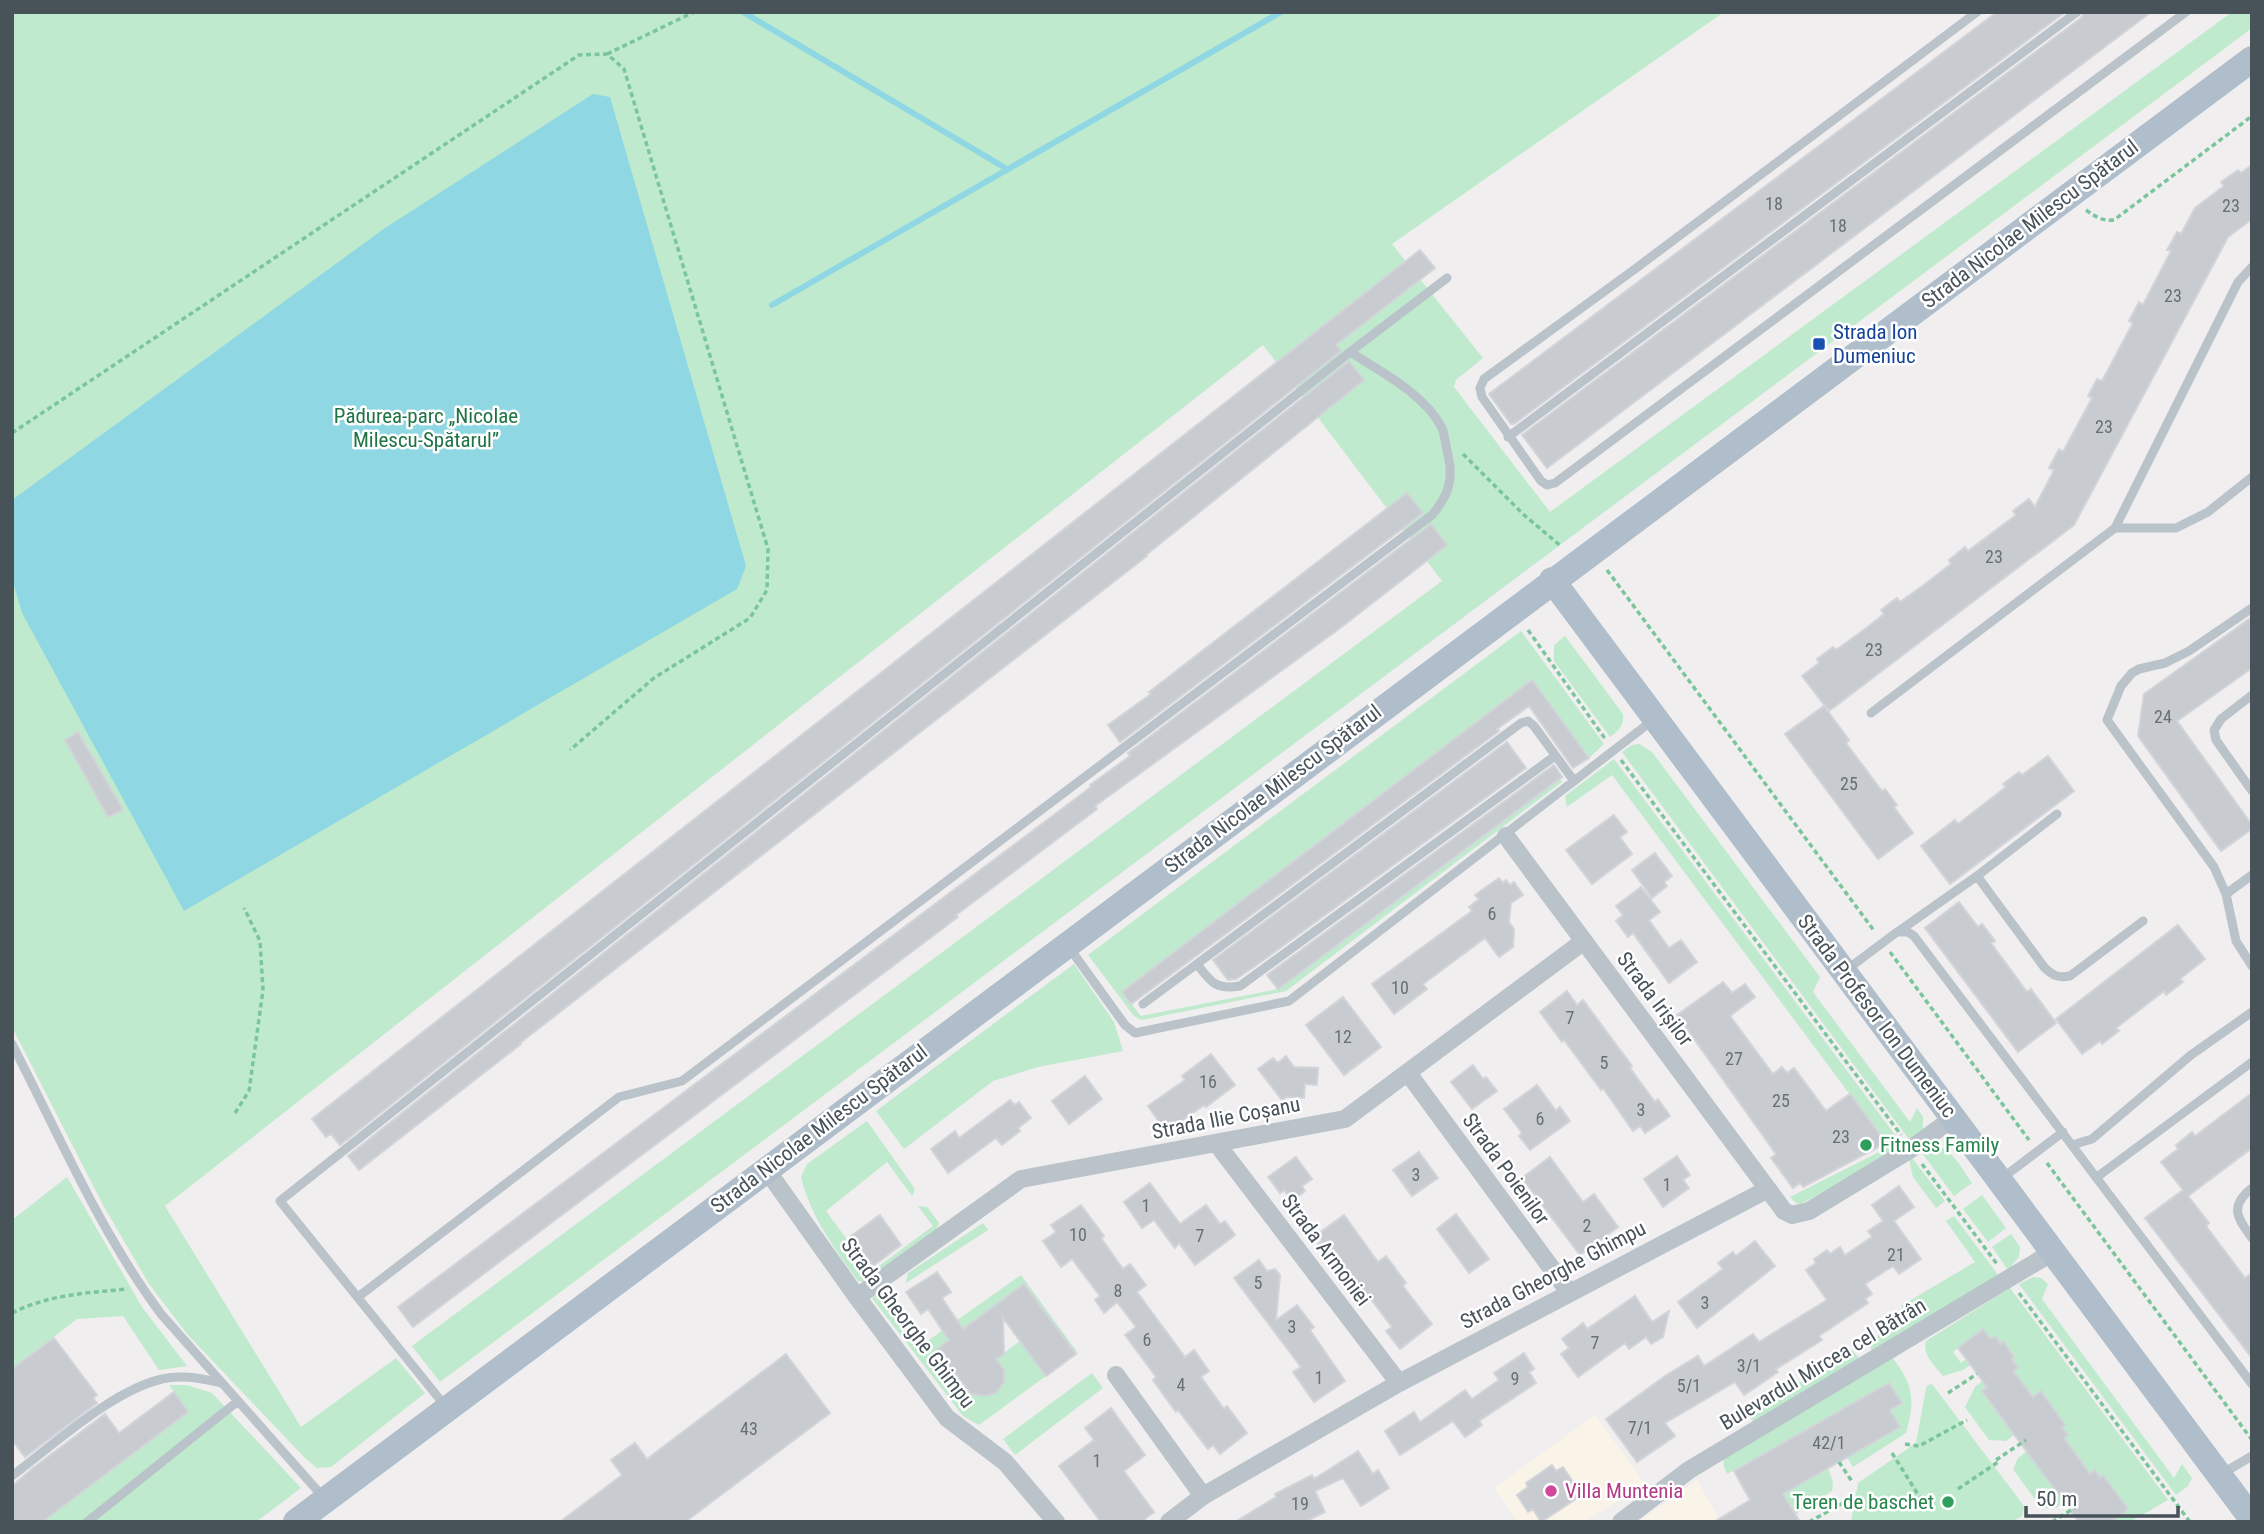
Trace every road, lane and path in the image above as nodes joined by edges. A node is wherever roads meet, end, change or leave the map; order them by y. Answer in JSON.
{"nodes":[{"id":1,"x":694,"y":12,"type":"edge"},
{"id":2,"x":1977,"y":12,"type":"edge"},
{"id":3,"x":2077,"y":12,"type":"edge"},
{"id":4,"x":2186,"y":12,"type":"edge"},
{"id":5,"x":607,"y":54,"type":"junction"},
{"id":6,"x":2252,"y":59,"type":"edge"},
{"id":7,"x":2252,"y":116,"type":"edge"},
{"id":8,"x":2068,"y":196,"type":"junction"},
{"id":9,"x":2252,"y":267,"type":"edge"},
{"id":10,"x":1447,"y":278,"type":"dead end"},
{"id":11,"x":1350,"y":352,"type":"junction"},
{"id":12,"x":1442,"y":428,"type":"junction"},
{"id":13,"x":12,"y":433,"type":"edge"},
{"id":14,"x":1508,"y":437,"type":"junction"},
{"id":15,"x":2252,"y":477,"type":"edge"},
{"id":16,"x":2115,"y":528,"type":"junction"},
{"id":17,"x":1585,"y":556,"type":"junction"},
{"id":18,"x":1552,"y":580,"type":"junction"},
{"id":19,"x":2252,"y":608,"type":"edge"},
{"id":20,"x":1528,"y":630,"type":"dead end"},
{"id":21,"x":2252,"y":695,"type":"edge"},
{"id":22,"x":1871,"y":713,"type":"dead end"},
{"id":23,"x":1655,"y":719,"type":"junction"},
{"id":24,"x":570,"y":750,"type":"dead end"},
{"id":25,"x":1614,"y":751,"type":"junction"},
{"id":26,"x":1555,"y":756,"type":"junction"},
{"id":27,"x":1574,"y":781,"type":"junction"},
{"id":28,"x":2252,"y":791,"type":"edge"},
{"id":29,"x":2057,"y":814,"type":"dead end"},
{"id":30,"x":1506,"y":836,"type":"junction"},
{"id":31,"x":2252,"y":875,"type":"edge"},
{"id":32,"x":1977,"y":876,"type":"junction"},
{"id":33,"x":2226,"y":894,"type":"junction"},
{"id":34,"x":244,"y":908,"type":"dead end"},
{"id":35,"x":2143,"y":921,"type":"dead end"},
{"id":36,"x":1897,"y":932,"type":"junction"},
{"id":37,"x":1584,"y":941,"type":"junction"},
{"id":38,"x":1883,"y":942,"type":"junction"},
{"id":39,"x":1066,"y":944,"type":"junction"},
{"id":40,"x":1197,"y":964,"type":"junction"},
{"id":41,"x":2252,"y":966,"type":"edge"},
{"id":42,"x":1844,"y":972,"type":"junction"},
{"id":43,"x":1143,"y":1004,"type":"dead end"},
{"id":44,"x":2252,"y":1012,"type":"edge"},
{"id":45,"x":12,"y":1044,"type":"edge"},
{"id":46,"x":2252,"y":1062,"type":"edge"},
{"id":47,"x":1408,"y":1073,"type":"junction"},
{"id":48,"x":235,"y":1113,"type":"dead end"},
{"id":49,"x":1954,"y":1118,"type":"junction"},
{"id":50,"x":2063,"y":1132,"type":"junction"},
{"id":51,"x":1217,"y":1144,"type":"junction"},
{"id":52,"x":2072,"y":1145,"type":"junction"},
{"id":53,"x":1911,"y":1149,"type":"junction"},
{"id":54,"x":2038,"y":1151,"type":"junction"},
{"id":55,"x":766,"y":1169,"type":"junction"},
{"id":56,"x":2097,"y":1177,"type":"junction"},
{"id":57,"x":1999,"y":1180,"type":"junction"},
{"id":58,"x":2252,"y":1188,"type":"edge"},
{"id":59,"x":1768,"y":1189,"type":"junction"},
{"id":60,"x":2252,"y":1238,"type":"edge"},
{"id":61,"x":2053,"y":1252,"type":"junction"},
{"id":62,"x":2009,"y":1280,"type":"junction"},
{"id":63,"x":141,"y":1287,"type":"junction"},
{"id":64,"x":1569,"y":1292,"type":"junction"},
{"id":65,"x":358,"y":1297,"type":"junction"},
{"id":66,"x":857,"y":1297,"type":"junction"},
{"id":67,"x":12,"y":1313,"type":"edge"},
{"id":68,"x":1978,"y":1374,"type":"dead end"},
{"id":69,"x":1116,"y":1376,"type":"dead end"},
{"id":70,"x":222,"y":1383,"type":"junction"},
{"id":71,"x":1399,"y":1383,"type":"junction"},
{"id":72,"x":2252,"y":1384,"type":"edge"},
{"id":73,"x":1948,"y":1393,"type":"dead end"},
{"id":74,"x":238,"y":1401,"type":"junction"},
{"id":75,"x":447,"y":1408,"type":"junction"},
{"id":76,"x":1968,"y":1420,"type":"dead end"},
{"id":77,"x":2026,"y":1440,"type":"dead end"},
{"id":78,"x":2252,"y":1440,"type":"edge"},
{"id":79,"x":1905,"y":1444,"type":"dead end"},
{"id":80,"x":1892,"y":1453,"type":"dead end"},
{"id":81,"x":2252,"y":1456,"type":"edge"},
{"id":82,"x":1839,"y":1462,"type":"dead end"},
{"id":83,"x":12,"y":1476,"type":"edge"},
{"id":84,"x":2220,"y":1476,"type":"junction"},
{"id":85,"x":1853,"y":1483,"type":"dead end"},
{"id":86,"x":1958,"y":1489,"type":"dead end"},
{"id":87,"x":1203,"y":1496,"type":"junction"},
{"id":88,"x":1843,"y":1503,"type":"dead end"},
{"id":89,"x":1924,"y":1504,"type":"dead end"},
{"id":90,"x":2076,"y":1507,"type":"dead end"},
{"id":91,"x":311,"y":1514,"type":"edge"},
{"id":92,"x":2252,"y":1519,"type":"edge"},
{"id":93,"x":86,"y":1522,"type":"edge"},
{"id":94,"x":1056,"y":1522,"type":"edge"},
{"id":95,"x":1169,"y":1522,"type":"edge"},
{"id":96,"x":1621,"y":1522,"type":"edge"},
{"id":97,"x":1809,"y":1522,"type":"edge"},
{"id":98,"x":2052,"y":1522,"type":"edge"},
{"id":99,"x":2190,"y":1522,"type":"edge"}],
"edges":[{"from":1,"to":5,"type":"path"},
{"from":2,"to":14,"type":"lane"},
{"from":3,"to":14,"type":"lane"},
{"from":4,"to":14,"type":"lane"},
{"from":5,"to":13,"type":"path"},
{"from":5,"to":24,"type":"path"},
{"from":6,"to":8,"type":"main road","name":"Strada Nicolae Milescu Spătarul"},
{"from":7,"to":8,"type":"path"},
{"from":8,"to":17,"type":"main road","name":"Strada Nicolae Milescu Spătarul"},
{"from":9,"to":16,"type":"lane"},
{"from":10,"to":11,"type":"lane"},
{"from":11,"to":12,"type":"lane"},
{"from":11,"to":65,"type":"lane"},
{"from":12,"to":17,"type":"path"},
{"from":12,"to":65,"type":"lane"},
{"from":15,"to":16,"type":"lane"},
{"from":16,"to":22,"type":"lane"},
{"from":17,"to":18,"type":"main road","name":"Strada Nicolae Milescu Spătarul"},
{"from":17,"to":38,"type":"path"},
{"from":18,"to":23,"type":"main road","name":"Strada Profesor Ion Dumeniuc"},
{"from":18,"to":39,"type":"main road","name":"Strada Nicolae Milescu Spătarul"},
{"from":19,"to":33,"type":"lane"},
{"from":20,"to":25,"type":"path"},
{"from":21,"to":28,"type":"lane"},
{"from":23,"to":25,"type":"lane"},
{"from":23,"to":42,"type":"main road","name":"Strada Profesor Ion Dumeniuc"},
{"from":25,"to":27,"type":"lane"},
{"from":25,"to":53,"type":"path"},
{"from":26,"to":27,"type":"lane"},
{"from":26,"to":40,"type":"lane"},
{"from":26,"to":40,"type":"lane"},
{"from":27,"to":30,"type":"lane"},
{"from":29,"to":32,"type":"lane"},
{"from":30,"to":37,"type":"street","name":"Strada Irișilor"},
{"from":30,"to":39,"type":"lane"},
{"from":31,"to":33,"type":"lane"},
{"from":32,"to":35,"type":"lane"},
{"from":32,"to":36,"type":"lane"},
{"from":33,"to":41,"type":"lane"},
{"from":34,"to":48,"type":"path"},
{"from":36,"to":38,"type":"lane"},
{"from":36,"to":50,"type":"lane"},
{"from":37,"to":47,"type":"street","name":"Strada Ilie Coșanu"},
{"from":37,"to":59,"type":"street","name":"Strada Irișilor"},
{"from":38,"to":42,"type":"lane"},
{"from":38,"to":54,"type":"path"},
{"from":39,"to":55,"type":"main road","name":"Strada Nicolae Milescu Spătarul"},
{"from":40,"to":43,"type":"lane"},
{"from":42,"to":49,"type":"main road","name":"Strada Profesor Ion Dumeniuc"},
{"from":44,"to":52,"type":"lane"},
{"from":45,"to":63,"type":"lane"},
{"from":46,"to":56,"type":"lane"},
{"from":47,"to":51,"type":"street","name":"Strada Ilie Coșanu"},
{"from":47,"to":64,"type":"street","name":"Strada Poienilor"},
{"from":49,"to":53,"type":"street"},
{"from":49,"to":57,"type":"main road","name":"Strada Profesor Ion Dumeniuc"},
{"from":50,"to":52,"type":"lane"},
{"from":50,"to":54,"type":"lane"},
{"from":51,"to":66,"type":"street","name":"Strada Ilie Coșanu"},
{"from":51,"to":71,"type":"street","name":"Strada Armoniei"},
{"from":52,"to":56,"type":"lane"},
{"from":53,"to":59,"type":"street"},
{"from":53,"to":62,"type":"path"},
{"from":54,"to":57,"type":"lane"},
{"from":54,"to":78,"type":"path"},
{"from":55,"to":66,"type":"street","name":"Strada Gheorghe Ghimpu"},
{"from":55,"to":75,"type":"main road","name":"Strada Nicolae Milescu Spătarul"},
{"from":56,"to":72,"type":"lane"},
{"from":57,"to":61,"type":"main road","name":"Strada Profesor Ion Dumeniuc"},
{"from":58,"to":60,"type":"lane"},
{"from":59,"to":64,"type":"street","name":"Strada Gheorghe Ghimpu"},
{"from":61,"to":62,"type":"street","name":"Bulevardul Mircea cel Bătrân"},
{"from":61,"to":84,"type":"main road","name":"Strada Profesor Ion Dumeniuc"},
{"from":62,"to":96,"type":"street","name":"Bulevardul Mircea cel Bătrân"},
{"from":62,"to":99,"type":"path"},
{"from":63,"to":67,"type":"path"},
{"from":63,"to":70,"type":"lane"},
{"from":64,"to":71,"type":"street","name":"Strada Gheorghe Ghimpu"},
{"from":65,"to":75,"type":"lane"},
{"from":66,"to":94,"type":"street","name":"Strada Gheorghe Ghimpu"},
{"from":68,"to":73,"type":"path"},
{"from":69,"to":87,"type":"street"},
{"from":70,"to":74,"type":"lane"},
{"from":70,"to":83,"type":"lane"},
{"from":71,"to":87,"type":"street","name":"Strada Gheorghe Ghimpu"},
{"from":74,"to":91,"type":"lane"},
{"from":74,"to":93,"type":"lane"},
{"from":75,"to":91,"type":"main road","name":"Strada Nicolae Milescu Spătarul"},
{"from":76,"to":79,"type":"path"},
{"from":77,"to":86,"type":"path"},
{"from":80,"to":89,"type":"path"},
{"from":81,"to":84,"type":"lane"},
{"from":82,"to":85,"type":"path"},
{"from":84,"to":92,"type":"main road","name":"Strada Profesor Ion Dumeniuc"},
{"from":87,"to":95,"type":"street","name":"Strada Gheorghe Ghimpu"},
{"from":88,"to":97,"type":"path"},
{"from":90,"to":98,"type":"path"}]}
